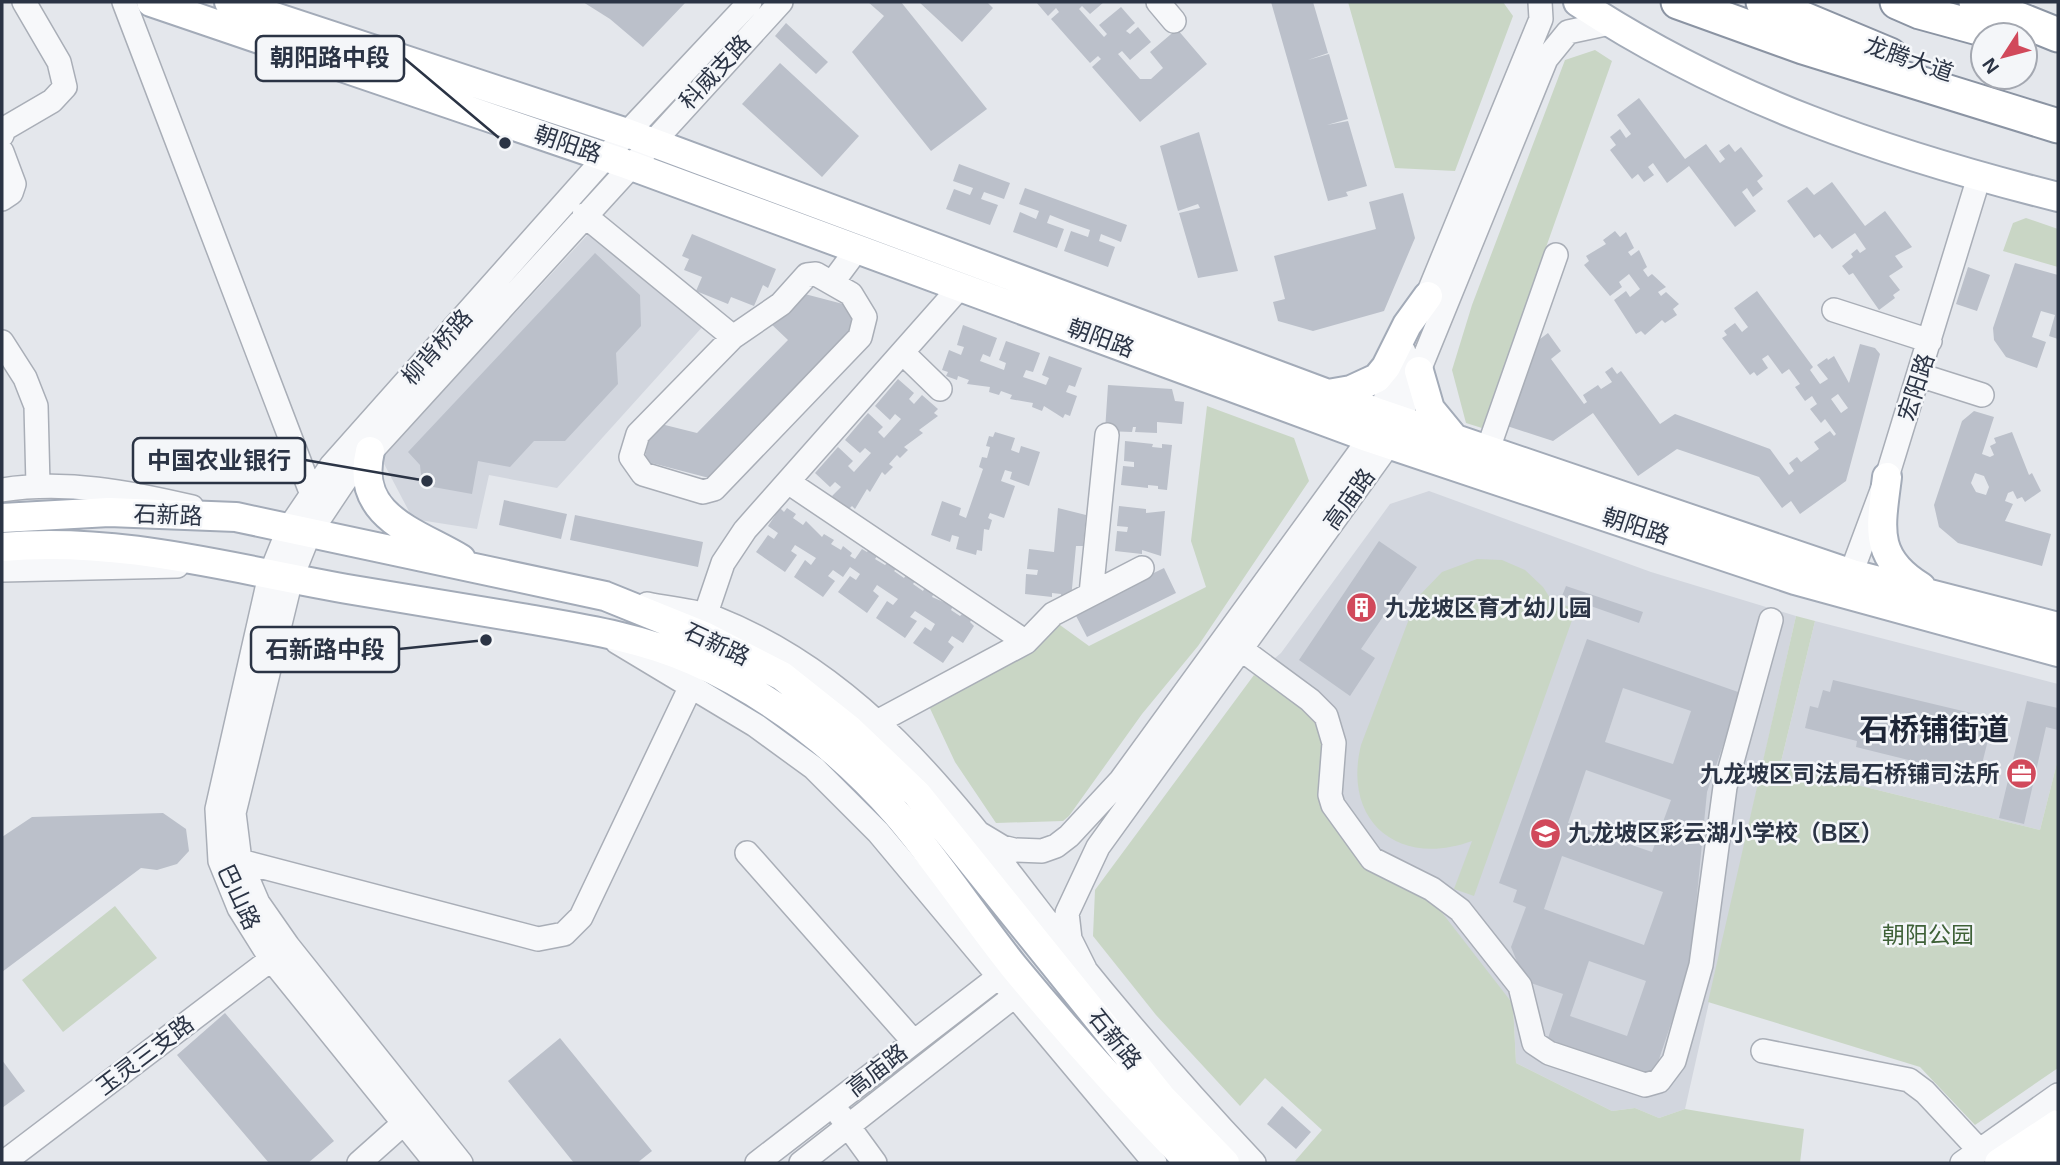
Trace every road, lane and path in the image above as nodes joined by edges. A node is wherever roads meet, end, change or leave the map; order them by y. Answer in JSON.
{"nodes":[{"id":1,"x":24,"y":2,"type":"edge"},
{"id":2,"x":124,"y":2,"type":"edge"},
{"id":3,"x":151,"y":2,"type":"edge"},
{"id":4,"x":229,"y":2,"type":"edge"},
{"id":5,"x":750,"y":2,"type":"edge"},
{"id":6,"x":780,"y":2,"type":"edge"},
{"id":7,"x":1158,"y":2,"type":"edge"},
{"id":8,"x":1540,"y":2,"type":"edge"},
{"id":9,"x":1578,"y":2,"type":"edge"},
{"id":10,"x":1678,"y":2,"type":"edge"},
{"id":11,"x":1763,"y":2,"type":"edge"},
{"id":12,"x":1897,"y":2,"type":"edge"},
{"id":13,"x":1976,"y":2,"type":"edge"},
{"id":14,"x":1174,"y":21,"type":"dead end"},
{"id":15,"x":1610,"y":23,"type":"junction"},
{"id":16,"x":1969,"y":25,"type":"edge"},
{"id":17,"x":2058,"y":35,"type":"edge"},
{"id":18,"x":2039,"y":45,"type":"edge"},
{"id":19,"x":2058,"y":50,"type":"edge"},
{"id":20,"x":2058,"y":106,"type":"edge"},
{"id":21,"x":2058,"y":126,"type":"edge"},
{"id":22,"x":2,"y":135,"type":"edge"},
{"id":23,"x":639,"y":137,"type":"junction"},
{"id":24,"x":2,"y":152,"type":"edge"},
{"id":25,"x":618,"y":161,"type":"junction"},
{"id":26,"x":1979,"y":177,"type":"junction"},
{"id":27,"x":2058,"y":197,"type":"edge"},
{"id":28,"x":2,"y":199,"type":"edge"},
{"id":29,"x":584,"y":215,"type":"junction"},
{"id":30,"x":858,"y":248,"type":"junction"},
{"id":31,"x":1556,"y":255,"type":"dead end"},
{"id":32,"x":832,"y":283,"type":"junction"},
{"id":33,"x":961,"y":286,"type":"junction"},
{"id":34,"x":1428,"y":296,"type":"junction"},
{"id":35,"x":1834,"y":310,"type":"dead end"},
{"id":36,"x":733,"y":337,"type":"junction"},
{"id":37,"x":1930,"y":341,"type":"junction"},
{"id":38,"x":2,"y":342,"type":"edge"},
{"id":39,"x":903,"y":353,"type":"junction"},
{"id":40,"x":1419,"y":371,"type":"junction"},
{"id":41,"x":1920,"y":375,"type":"junction"},
{"id":42,"x":940,"y":389,"type":"dead end"},
{"id":43,"x":1328,"y":394,"type":"junction"},
{"id":44,"x":1982,"y":395,"type":"dead end"},
{"id":45,"x":1384,"y":429,"type":"junction"},
{"id":46,"x":1107,"y":435,"type":"dead end"},
{"id":47,"x":1453,"y":437,"type":"junction"},
{"id":48,"x":1488,"y":449,"type":"junction"},
{"id":49,"x":370,"y":451,"type":"junction"},
{"id":50,"x":1887,"y":477,"type":"junction"},
{"id":51,"x":788,"y":482,"type":"junction"},
{"id":52,"x":38,"y":485,"type":"junction"},
{"id":53,"x":2,"y":490,"type":"edge"},
{"id":54,"x":312,"y":492,"type":"junction"},
{"id":55,"x":236,"y":517,"type":"junction"},
{"id":56,"x":2,"y":518,"type":"edge"},
{"id":57,"x":299,"y":531,"type":"junction"},
{"id":58,"x":2,"y":547,"type":"edge"},
{"id":59,"x":230,"y":566,"type":"junction"},
{"id":60,"x":1142,"y":568,"type":"dead end"},
{"id":61,"x":2,"y":570,"type":"edge"},
{"id":62,"x":481,"y":571,"type":"junction"},
{"id":63,"x":280,"y":577,"type":"junction"},
{"id":64,"x":1848,"y":583,"type":"junction"},
{"id":65,"x":1091,"y":594,"type":"junction"},
{"id":66,"x":1932,"y":594,"type":"junction"},
{"id":67,"x":605,"y":596,"type":"junction"},
{"id":68,"x":705,"y":615,"type":"junction"},
{"id":69,"x":1771,"y":620,"type":"dead end"},
{"id":70,"x":2058,"y":627,"type":"edge"},
{"id":71,"x":599,"y":631,"type":"junction"},
{"id":72,"x":1026,"y":642,"type":"junction"},
{"id":73,"x":1241,"y":649,"type":"junction"},
{"id":74,"x":2058,"y":652,"type":"edge"},
{"id":75,"x":691,"y":686,"type":"junction"},
{"id":76,"x":879,"y":721,"type":"junction"},
{"id":77,"x":1121,"y":780,"type":"junction"},
{"id":78,"x":977,"y":832,"type":"junction"},
{"id":79,"x":1098,"y":847,"type":"junction"},
{"id":80,"x":747,"y":853,"type":"dead end"},
{"id":81,"x":240,"y":861,"type":"junction"},
{"id":82,"x":279,"y":953,"type":"junction"},
{"id":83,"x":1085,"y":969,"type":"junction"},
{"id":84,"x":997,"y":978,"type":"junction"},
{"id":85,"x":1013,"y":997,"type":"junction"},
{"id":86,"x":914,"y":1042,"type":"junction"},
{"id":87,"x":1763,"y":1051,"type":"dead end"},
{"id":88,"x":2058,"y":1095,"type":"edge"},
{"id":89,"x":832,"y":1105,"type":"junction"},
{"id":90,"x":411,"y":1117,"type":"junction"},
{"id":91,"x":2058,"y":1124,"type":"edge"},
{"id":92,"x":848,"y":1127,"type":"junction"},
{"id":93,"x":2058,"y":1151,"type":"edge"},
{"id":94,"x":1980,"y":1159,"type":"edge"},
{"id":95,"x":3,"y":1163,"type":"edge"},
{"id":96,"x":359,"y":1163,"type":"edge"},
{"id":97,"x":436,"y":1163,"type":"edge"},
{"id":98,"x":461,"y":1163,"type":"edge"},
{"id":99,"x":758,"y":1163,"type":"edge"},
{"id":100,"x":801,"y":1163,"type":"edge"},
{"id":101,"x":875,"y":1163,"type":"edge"},
{"id":102,"x":1155,"y":1163,"type":"edge"},
{"id":103,"x":1190,"y":1163,"type":"edge"},
{"id":104,"x":1225,"y":1163,"type":"edge"},
{"id":105,"x":1254,"y":1163,"type":"edge"},
{"id":106,"x":2040,"y":1163,"type":"edge"}],
"edges":[{"from":1,"to":22,"type":"street"},
{"from":2,"to":54,"type":"street"},
{"from":3,"to":25,"type":"main road","name":"朝阳路"},
{"from":4,"to":23,"type":"main road","name":"朝阳路"},
{"from":5,"to":23,"type":"street","name":"科威支路"},
{"from":6,"to":23,"type":"street","name":"科威支路"},
{"from":7,"to":14,"type":"street"},
{"from":8,"to":34,"type":"street","name":"高庙路"},
{"from":9,"to":15,"type":"main road"},
{"from":10,"to":21,"type":"highway"},
{"from":11,"to":20,"type":"highway","name":"龙腾大道"},
{"from":12,"to":16,"type":"highway"},
{"from":13,"to":17,"type":"highway"},
{"from":15,"to":26,"type":"main road"},
{"from":15,"to":40,"type":"street","name":"高庙路"},
{"from":18,"to":19,"type":"highway"},
{"from":23,"to":25,"type":"street","name":"柳背桥路"},
{"from":23,"to":43,"type":"main road","name":"朝阳路"},
{"from":24,"to":28,"type":"street"},
{"from":25,"to":29,"type":"street","name":"柳背桥路"},
{"from":25,"to":30,"type":"main road","name":"朝阳路"},
{"from":25,"to":54,"type":"street","name":"柳背桥路"},
{"from":26,"to":27,"type":"main road"},
{"from":26,"to":37,"type":"street","name":"宏阳路"},
{"from":29,"to":36,"type":"street"},
{"from":29,"to":49,"type":"street","name":"柳背桥路"},
{"from":30,"to":32,"type":"street"},
{"from":30,"to":33,"type":"main road","name":"朝阳路"},
{"from":31,"to":48,"type":"street"},
{"from":32,"to":36,"type":"street"},
{"from":32,"to":36,"type":"street"},
{"from":33,"to":39,"type":"street"},
{"from":33,"to":45,"type":"main road","name":"朝阳路"},
{"from":34,"to":43,"type":"main road"},
{"from":34,"to":45,"type":"street","name":"高庙路"},
{"from":35,"to":37,"type":"street"},
{"from":37,"to":41,"type":"street","name":"宏阳路"},
{"from":38,"to":52,"type":"street"},
{"from":39,"to":42,"type":"street"},
{"from":39,"to":51,"type":"street"},
{"from":40,"to":45,"type":"street","name":"高庙路"},
{"from":40,"to":47,"type":"main road"},
{"from":41,"to":44,"type":"street"},
{"from":41,"to":50,"type":"street","name":"宏阳路"},
{"from":43,"to":45,"type":"main road","name":"朝阳路"},
{"from":45,"to":47,"type":"main road","name":"朝阳路"},
{"from":45,"to":64,"type":"main road","name":"朝阳路"},
{"from":45,"to":73,"type":"street","name":"高庙路"},
{"from":45,"to":77,"type":"street","name":"高庙路"},
{"from":46,"to":65,"type":"street"},
{"from":47,"to":48,"type":"main road","name":"朝阳路"},
{"from":48,"to":64,"type":"main road","name":"朝阳路"},
{"from":49,"to":57,"type":"street","name":"柳背桥路"},
{"from":49,"to":62,"type":"main road"},
{"from":50,"to":64,"type":"street","name":"宏阳路"},
{"from":50,"to":66,"type":"main road"},
{"from":51,"to":68,"type":"street"},
{"from":51,"to":72,"type":"street"},
{"from":52,"to":53,"type":"street"},
{"from":52,"to":55,"type":"street"},
{"from":54,"to":57,"type":"street","name":"柳背桥路"},
{"from":55,"to":56,"type":"main road","name":"石新路"},
{"from":55,"to":57,"type":"main road","name":"石新路"},
{"from":57,"to":62,"type":"main road","name":"石新路"},
{"from":57,"to":63,"type":"street","name":"柳背桥路"},
{"from":58,"to":59,"type":"main road","name":"石新路"},
{"from":59,"to":61,"type":"street"},
{"from":59,"to":63,"type":"main road","name":"石新路"},
{"from":60,"to":65,"type":"street"},
{"from":62,"to":67,"type":"main road","name":"石新路"},
{"from":63,"to":71,"type":"main road","name":"石新路"},
{"from":63,"to":81,"type":"street","name":"巴山路"},
{"from":63,"to":82,"type":"street","name":"巴山路"},
{"from":64,"to":66,"type":"main road","name":"朝阳路"},
{"from":64,"to":74,"type":"main road","name":"朝阳路"},
{"from":65,"to":72,"type":"street"},
{"from":66,"to":70,"type":"main road","name":"朝阳路"},
{"from":67,"to":68,"type":"street"},
{"from":67,"to":104,"type":"main road","name":"石新路"},
{"from":68,"to":76,"type":"street"},
{"from":69,"to":73,"type":"street"},
{"from":71,"to":75,"type":"street"},
{"from":71,"to":103,"type":"main road","name":"石新路"},
{"from":72,"to":76,"type":"street"},
{"from":73,"to":79,"type":"street","name":"高庙路"},
{"from":75,"to":81,"type":"street"},
{"from":75,"to":84,"type":"street"},
{"from":76,"to":78,"type":"street"},
{"from":77,"to":78,"type":"street","name":"高庙路"},
{"from":77,"to":79,"type":"street"},
{"from":78,"to":83,"type":"street"},
{"from":79,"to":83,"type":"street","name":"高庙路"},
{"from":80,"to":86,"type":"street"},
{"from":81,"to":82,"type":"street","name":"巴山路"},
{"from":82,"to":90,"type":"street","name":"巴山路"},
{"from":82,"to":95,"type":"street","name":"玉灵三支路"},
{"from":83,"to":105,"type":"street"},
{"from":84,"to":85,"type":"street"},
{"from":84,"to":86,"type":"street","name":"高庙路"},
{"from":85,"to":92,"type":"street","name":"高庙路"},
{"from":85,"to":102,"type":"street"},
{"from":86,"to":89,"type":"street","name":"高庙路"},
{"from":87,"to":94,"type":"street"},
{"from":88,"to":94,"type":"street"},
{"from":89,"to":92,"type":"street"},
{"from":89,"to":99,"type":"street","name":"高庙路"},
{"from":90,"to":96,"type":"street"},
{"from":90,"to":97,"type":"street","name":"巴山路"},
{"from":90,"to":98,"type":"street","name":"巴山路"},
{"from":91,"to":94,"type":"main road"},
{"from":92,"to":100,"type":"street","name":"高庙路"},
{"from":92,"to":101,"type":"street"},
{"from":93,"to":106,"type":"main road"}]}
